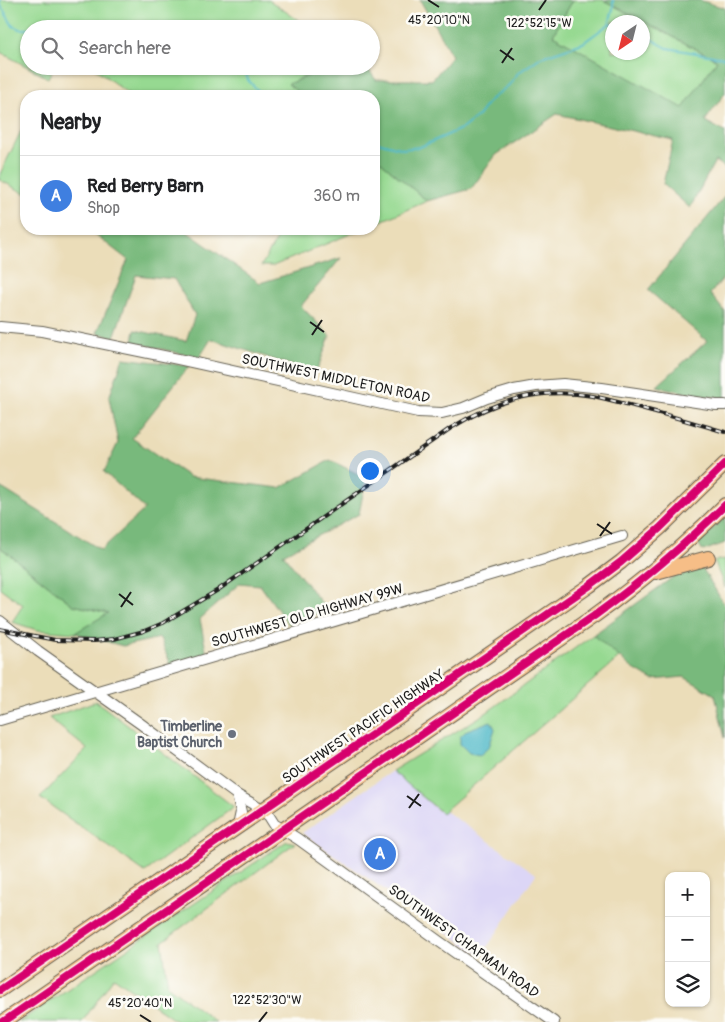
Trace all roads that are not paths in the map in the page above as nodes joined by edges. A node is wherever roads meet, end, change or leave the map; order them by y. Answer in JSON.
{"nodes":[{"id":1,"x":0,"y":327,"type":"edge"},
{"id":2,"x":725,"y":405,"type":"edge"},
{"id":3,"x":725,"y":464,"type":"edge"},
{"id":4,"x":725,"y":505,"type":"edge"},
{"id":5,"x":622,"y":536,"type":"dead end"},
{"id":6,"x":708,"y":558,"type":"dead end"},
{"id":7,"x":651,"y":573,"type":"junction"},
{"id":8,"x":0,"y":621,"type":"edge"},
{"id":9,"x":95,"y":692,"type":"junction"},
{"id":10,"x":0,"y":720,"type":"edge"},
{"id":11,"x":237,"y":795,"type":"junction"},
{"id":12,"x":262,"y":811,"type":"junction"},
{"id":13,"x":238,"y":826,"type":"junction"},
{"id":14,"x":283,"y":830,"type":"junction"},
{"id":15,"x":0,"y":990,"type":"edge"},
{"id":16,"x":3,"y":1022,"type":"edge"},
{"id":17,"x":554,"y":1022,"type":"edge"}],
"edges":[{"from":1,"to":2,"type":"street","name":"SOUTHWEST MIDDLETON ROAD"},
{"from":3,"to":12,"type":"highway","name":"SOUTHWEST PACIFIC HIGHWAY"},
{"from":4,"to":7,"type":"highway"},
{"from":5,"to":9,"type":"street","name":"SOUTHWEST OLD HIGHWAY 99W"},
{"from":6,"to":7,"type":"highway"},
{"from":7,"to":14,"type":"highway"},
{"from":8,"to":9,"type":"street","name":"SOUTHWEST CHAPMAN ROAD"},
{"from":9,"to":10,"type":"street","name":"SOUTHWEST OLD HIGHWAY 99W"},
{"from":9,"to":11,"type":"street","name":"SOUTHWEST CHAPMAN ROAD"},
{"from":11,"to":12,"type":"street","name":"SOUTHWEST CHAPMAN ROAD"},
{"from":11,"to":13,"type":"street"},
{"from":12,"to":13,"type":"highway","name":"SOUTHWEST PACIFIC HIGHWAY"},
{"from":12,"to":14,"type":"street","name":"SOUTHWEST CHAPMAN ROAD"},
{"from":13,"to":15,"type":"highway","name":"SOUTHWEST PACIFIC HIGHWAY"},
{"from":14,"to":16,"type":"highway"},
{"from":14,"to":17,"type":"street","name":"SOUTHWEST CHAPMAN ROAD"}]}
